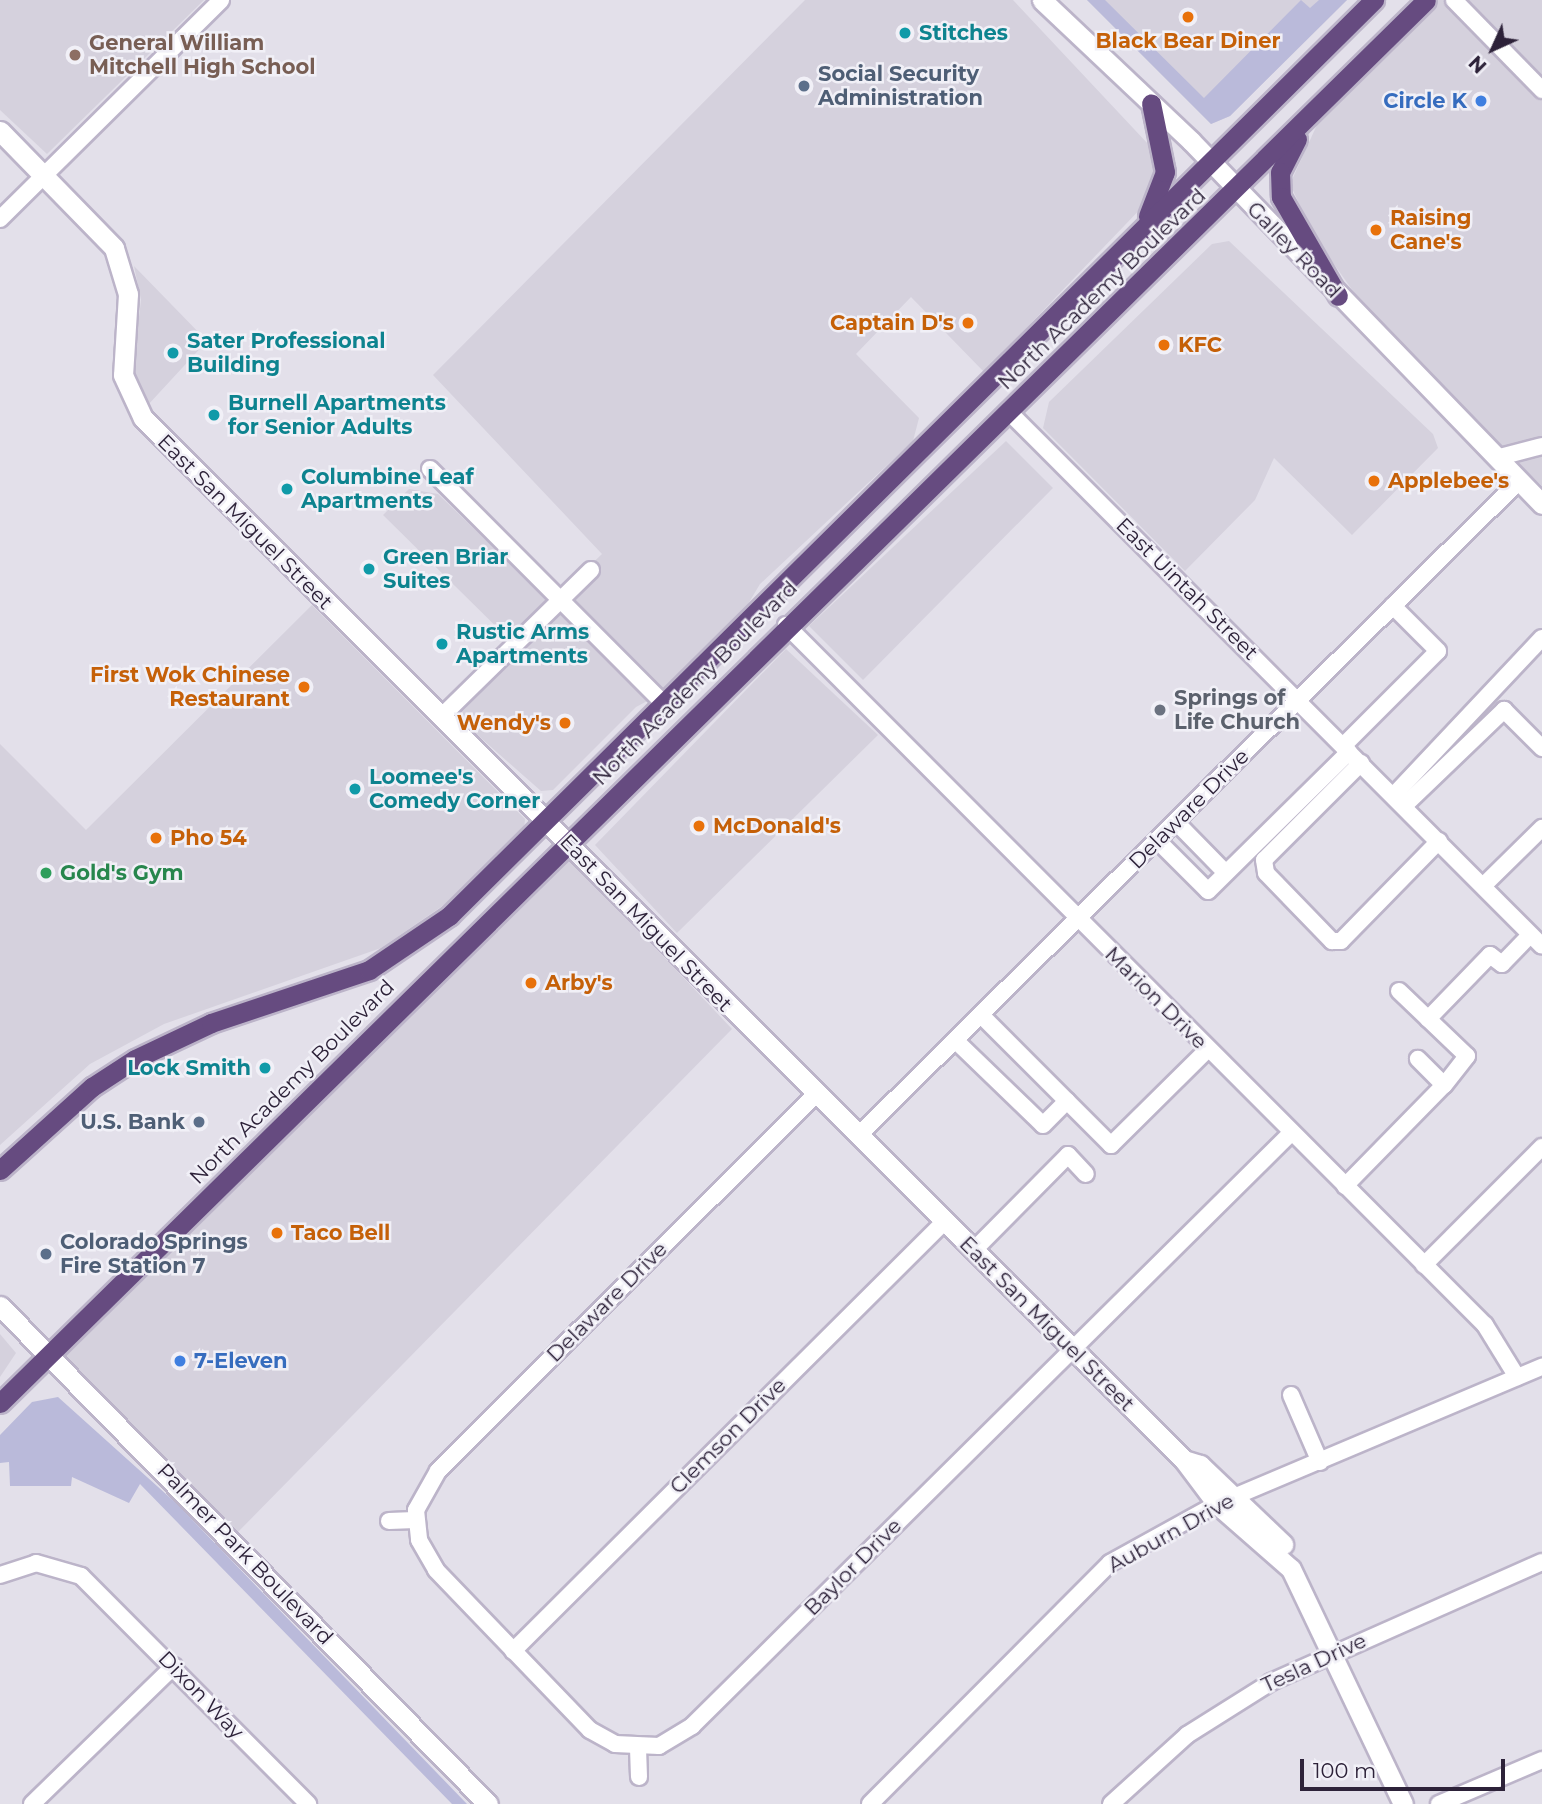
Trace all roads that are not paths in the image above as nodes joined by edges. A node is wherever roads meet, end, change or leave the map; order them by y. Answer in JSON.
{"nodes":[{"id":1,"x":221,"y":0,"type":"edge"},
{"id":2,"x":1042,"y":0,"type":"edge"},
{"id":3,"x":1374,"y":0,"type":"edge"},
{"id":4,"x":1426,"y":0,"type":"edge"},
{"id":5,"x":1454,"y":0,"type":"edge"},
{"id":6,"x":1542,"y":90,"type":"edge"},
{"id":7,"x":1151,"y":103,"type":"junction"},
{"id":8,"x":1315,"y":111,"type":"junction"},
{"id":9,"x":0,"y":131,"type":"edge"},
{"id":10,"x":1210,"y":160,"type":"junction"},
{"id":11,"x":44,"y":176,"type":"junction"},
{"id":12,"x":1236,"y":190,"type":"junction"},
{"id":13,"x":0,"y":219,"type":"edge"},
{"id":14,"x":1140,"y":232,"type":"junction"},
{"id":15,"x":1338,"y":296,"type":"junction"},
{"id":16,"x":1009,"y":412,"type":"junction"},
{"id":17,"x":1542,"y":446,"type":"edge"},
{"id":18,"x":1496,"y":458,"type":"junction"},
{"id":19,"x":430,"y":469,"type":"dead end"},
{"id":20,"x":1519,"y":481,"type":"junction"},
{"id":21,"x":1542,"y":504,"type":"edge"},
{"id":22,"x":591,"y":570,"type":"dead end"},
{"id":23,"x":561,"y":600,"type":"junction"},
{"id":24,"x":1393,"y":606,"type":"junction"},
{"id":25,"x":786,"y":625,"type":"junction"},
{"id":26,"x":1542,"y":638,"type":"edge"},
{"id":27,"x":1297,"y":700,"type":"junction"},
{"id":28,"x":664,"y":704,"type":"junction"},
{"id":29,"x":441,"y":717,"type":"junction"},
{"id":30,"x":1542,"y":748,"type":"edge"},
{"id":31,"x":1351,"y":754,"type":"junction"},
{"id":32,"x":1398,"y":801,"type":"junction"},
{"id":33,"x":548,"y":821,"type":"junction"},
{"id":34,"x":1176,"y":822,"type":"junction"},
{"id":35,"x":1542,"y":828,"type":"edge"},
{"id":36,"x":1157,"y":840,"type":"junction"},
{"id":37,"x":1439,"y":841,"type":"junction"},
{"id":38,"x":566,"y":842,"type":"junction"},
{"id":39,"x":1226,"y":873,"type":"junction"},
{"id":40,"x":1483,"y":886,"type":"junction"},
{"id":41,"x":1078,"y":919,"type":"junction"},
{"id":42,"x":1536,"y":940,"type":"edge"},
{"id":43,"x":1399,"y":991,"type":"dead end"},
{"id":44,"x":981,"y":1015,"type":"junction"},
{"id":45,"x":1428,"y":1019,"type":"junction"},
{"id":46,"x":956,"y":1040,"type":"junction"},
{"id":47,"x":1208,"y":1049,"type":"junction"},
{"id":48,"x":1418,"y":1059,"type":"dead end"},
{"id":49,"x":1444,"y":1085,"type":"junction"},
{"id":50,"x":816,"y":1094,"type":"junction"},
{"id":51,"x":1067,"y":1101,"type":"junction"},
{"id":52,"x":1291,"y":1133,"type":"junction"},
{"id":53,"x":858,"y":1136,"type":"junction"},
{"id":54,"x":1542,"y":1147,"type":"edge"},
{"id":55,"x":0,"y":1170,"type":"edge"},
{"id":56,"x":1086,"y":1174,"type":"dead end"},
{"id":57,"x":1345,"y":1186,"type":"junction"},
{"id":58,"x":944,"y":1222,"type":"junction"},
{"id":59,"x":973,"y":1251,"type":"junction"},
{"id":60,"x":1424,"y":1265,"type":"junction"},
{"id":61,"x":0,"y":1306,"type":"edge"},
{"id":62,"x":1073,"y":1350,"type":"junction"},
{"id":63,"x":49,"y":1354,"type":"junction"},
{"id":64,"x":1542,"y":1367,"type":"edge"},
{"id":65,"x":1517,"y":1377,"type":"junction"},
{"id":66,"x":1291,"y":1395,"type":"dead end"},
{"id":67,"x":0,"y":1403,"type":"edge"},
{"id":68,"x":1320,"y":1462,"type":"junction"},
{"id":69,"x":1226,"y":1500,"type":"junction"},
{"id":70,"x":415,"y":1520,"type":"junction"},
{"id":71,"x":389,"y":1521,"type":"dead end"},
{"id":72,"x":1542,"y":1562,"type":"edge"},
{"id":73,"x":0,"y":1575,"type":"edge"},
{"id":74,"x":513,"y":1651,"type":"junction"},
{"id":75,"x":1335,"y":1652,"type":"junction"},
{"id":76,"x":173,"y":1666,"type":"junction"},
{"id":77,"x":638,"y":1748,"type":"junction"},
{"id":78,"x":1542,"y":1760,"type":"edge"},
{"id":79,"x":639,"y":1777,"type":"dead end"},
{"id":80,"x":304,"y":1803,"type":"edge"},
{"id":81,"x":32,"y":1804,"type":"edge"},
{"id":82,"x":488,"y":1804,"type":"edge"},
{"id":83,"x":870,"y":1804,"type":"edge"},
{"id":84,"x":1111,"y":1804,"type":"edge"},
{"id":85,"x":1403,"y":1804,"type":"edge"},
{"id":86,"x":1439,"y":1804,"type":"edge"}],
"edges":[{"from":1,"to":11,"type":"street"},
{"from":2,"to":7,"type":"street","name":"Galley Road"},
{"from":3,"to":10,"type":"highway","name":"North Academy Boulevard"},
{"from":4,"to":8,"type":"highway","name":"North Academy Boulevard"},
{"from":5,"to":6,"type":"street"},
{"from":7,"to":10,"type":"street","name":"Galley Road"},
{"from":7,"to":14,"type":"highway"},
{"from":8,"to":12,"type":"highway","name":"North Academy Boulevard"},
{"from":8,"to":15,"type":"highway"},
{"from":9,"to":11,"type":"street","name":"East San Miguel Street"},
{"from":10,"to":12,"type":"street","name":"Galley Road"},
{"from":10,"to":14,"type":"highway","name":"North Academy Boulevard"},
{"from":11,"to":13,"type":"street"},
{"from":11,"to":29,"type":"street","name":"East San Miguel Street"},
{"from":12,"to":15,"type":"street","name":"Galley Road"},
{"from":12,"to":16,"type":"highway","name":"North Academy Boulevard"},
{"from":14,"to":28,"type":"highway","name":"North Academy Boulevard"},
{"from":15,"to":18,"type":"street","name":"Galley Road"},
{"from":16,"to":25,"type":"highway","name":"North Academy Boulevard"},
{"from":16,"to":27,"type":"street","name":"East Uintah Street"},
{"from":17,"to":18,"type":"street"},
{"from":18,"to":20,"type":"street","name":"Galley Road"},
{"from":19,"to":23,"type":"street"},
{"from":20,"to":21,"type":"street","name":"Galley Road"},
{"from":20,"to":24,"type":"street","name":"Delaware Drive"},
{"from":22,"to":23,"type":"street"},
{"from":23,"to":28,"type":"street"},
{"from":23,"to":29,"type":"street"},
{"from":24,"to":27,"type":"street","name":"Delaware Drive"},
{"from":24,"to":31,"type":"street"},
{"from":25,"to":38,"type":"highway","name":"North Academy Boulevard"},
{"from":25,"to":41,"type":"street","name":"Marion Drive"},
{"from":26,"to":32,"type":"street"},
{"from":27,"to":31,"type":"street","name":"East Uintah Street"},
{"from":27,"to":34,"type":"street","name":"Delaware Drive"},
{"from":28,"to":33,"type":"highway","name":"North Academy Boulevard"},
{"from":29,"to":33,"type":"street","name":"East San Miguel Street"},
{"from":30,"to":32,"type":"street"},
{"from":31,"to":32,"type":"street","name":"East Uintah Street"},
{"from":31,"to":37,"type":"street"},
{"from":31,"to":39,"type":"street"},
{"from":32,"to":37,"type":"street","name":"East Uintah Street"},
{"from":33,"to":38,"type":"street","name":"East San Miguel Street"},
{"from":33,"to":55,"type":"highway","name":"North Academy Boulevard"},
{"from":34,"to":36,"type":"street","name":"Delaware Drive"},
{"from":34,"to":39,"type":"street"},
{"from":35,"to":40,"type":"street"},
{"from":36,"to":39,"type":"street"},
{"from":36,"to":41,"type":"street","name":"Delaware Drive"},
{"from":37,"to":40,"type":"street","name":"East Uintah Street"},
{"from":38,"to":50,"type":"street","name":"East San Miguel Street"},
{"from":38,"to":63,"type":"highway","name":"North Academy Boulevard"},
{"from":40,"to":42,"type":"street","name":"East Uintah Street"},
{"from":41,"to":44,"type":"street","name":"Delaware Drive"},
{"from":41,"to":47,"type":"street","name":"Marion Drive"},
{"from":42,"to":45,"type":"street"},
{"from":43,"to":45,"type":"street"},
{"from":44,"to":46,"type":"street","name":"Delaware Drive"},
{"from":44,"to":51,"type":"street"},
{"from":45,"to":49,"type":"street"},
{"from":46,"to":51,"type":"street"},
{"from":46,"to":53,"type":"street","name":"Delaware Drive"},
{"from":47,"to":51,"type":"street"},
{"from":47,"to":52,"type":"street","name":"Marion Drive"},
{"from":48,"to":49,"type":"street"},
{"from":49,"to":57,"type":"street"},
{"from":50,"to":53,"type":"street","name":"East San Miguel Street"},
{"from":50,"to":70,"type":"street","name":"Delaware Drive"},
{"from":52,"to":57,"type":"street","name":"Marion Drive"},
{"from":52,"to":62,"type":"street","name":"Baylor Drive"},
{"from":53,"to":58,"type":"street","name":"East San Miguel Street"},
{"from":54,"to":60,"type":"street"},
{"from":56,"to":59,"type":"street"},
{"from":57,"to":60,"type":"street","name":"Marion Drive"},
{"from":58,"to":59,"type":"street","name":"East San Miguel Street"},
{"from":58,"to":74,"type":"street","name":"Clemson Drive"},
{"from":59,"to":62,"type":"street","name":"East San Miguel Street"},
{"from":60,"to":65,"type":"street","name":"Marion Drive"},
{"from":61,"to":63,"type":"street","name":"Palmer Park Boulevard"},
{"from":62,"to":69,"type":"street","name":"East San Miguel Street"},
{"from":62,"to":77,"type":"street","name":"Baylor Drive"},
{"from":63,"to":67,"type":"highway","name":"North Academy Boulevard"},
{"from":63,"to":82,"type":"street","name":"Palmer Park Boulevard"},
{"from":64,"to":65,"type":"street","name":"Auburn Drive"},
{"from":65,"to":68,"type":"street","name":"Auburn Drive"},
{"from":66,"to":68,"type":"street"},
{"from":68,"to":69,"type":"street","name":"Auburn Drive"},
{"from":69,"to":75,"type":"street"},
{"from":69,"to":83,"type":"street","name":"Auburn Drive"},
{"from":70,"to":71,"type":"street"},
{"from":70,"to":74,"type":"street"},
{"from":72,"to":75,"type":"street","name":"Tesla Drive"},
{"from":73,"to":76,"type":"street","name":"Dixon Way"},
{"from":74,"to":77,"type":"street"},
{"from":75,"to":84,"type":"street","name":"Tesla Drive"},
{"from":75,"to":85,"type":"street"},
{"from":76,"to":80,"type":"street","name":"Dixon Way"},
{"from":76,"to":81,"type":"street"},
{"from":77,"to":79,"type":"street"},
{"from":78,"to":86,"type":"street"}]}
